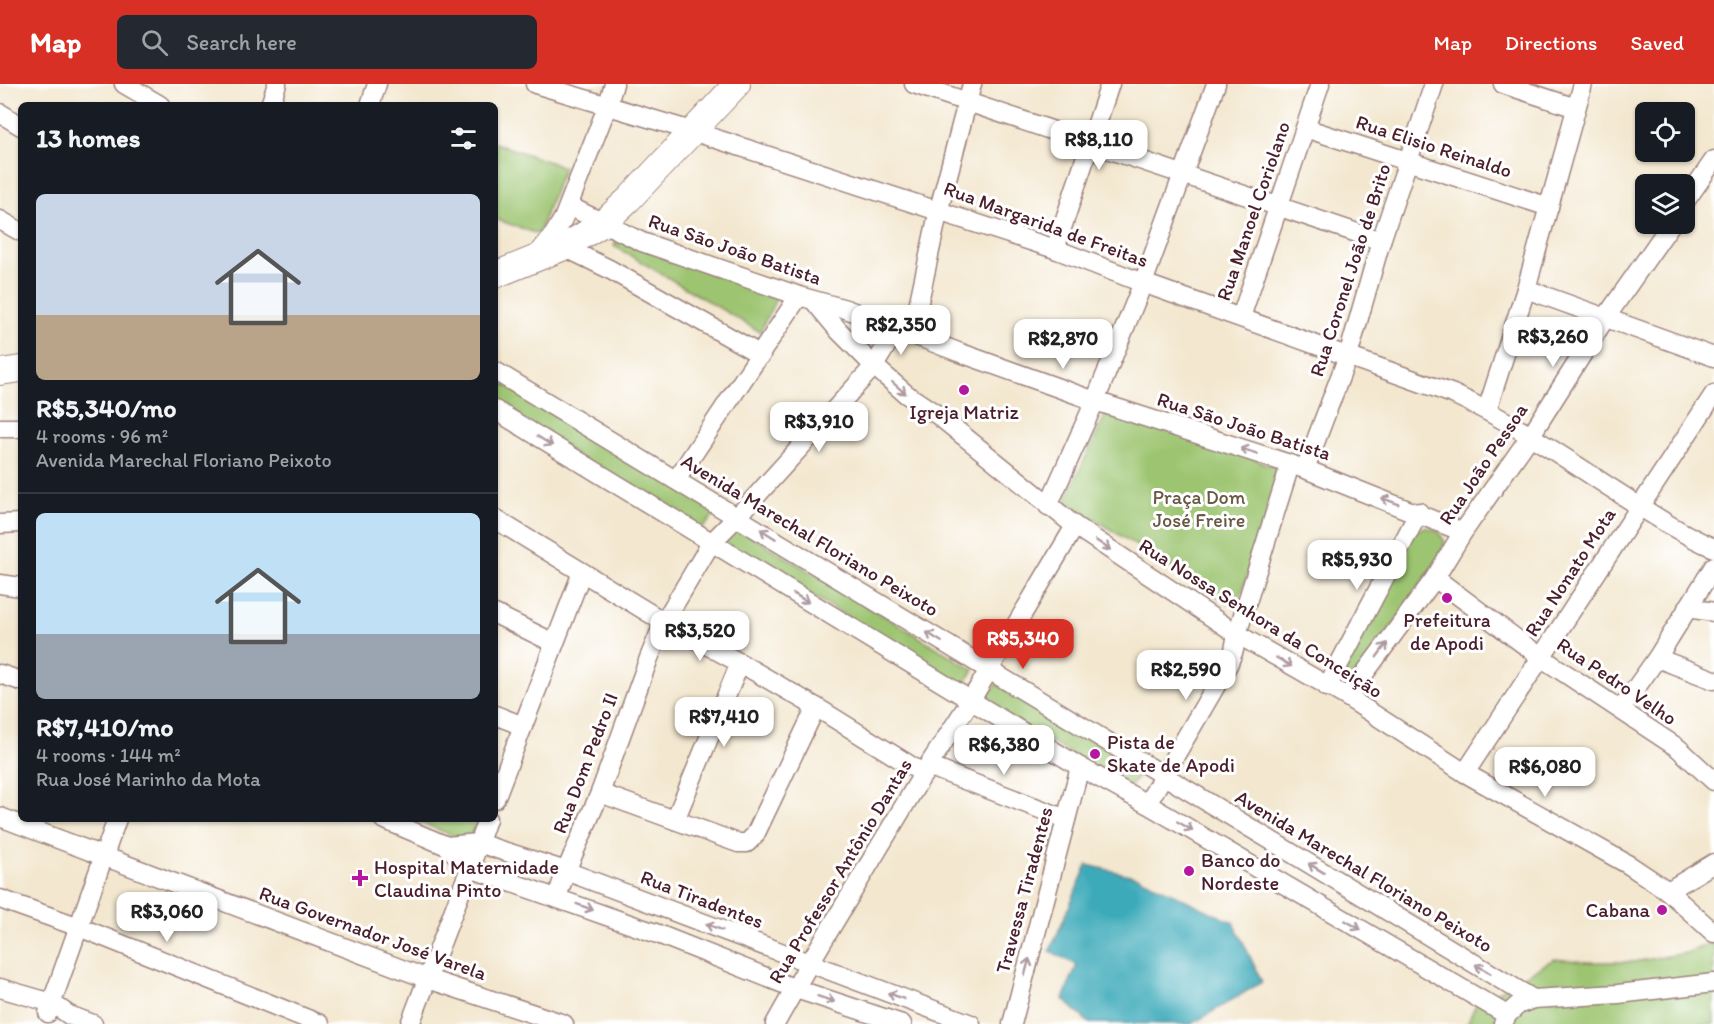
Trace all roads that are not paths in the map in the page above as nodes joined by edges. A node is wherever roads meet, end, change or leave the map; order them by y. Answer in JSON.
{"nodes":[{"id":1,"x":124,"y":84,"type":"edge"},
{"id":2,"x":277,"y":84,"type":"edge"},
{"id":3,"x":377,"y":84,"type":"edge"},
{"id":4,"x":535,"y":84,"type":"edge"},
{"id":5,"x":614,"y":84,"type":"edge"},
{"id":6,"x":737,"y":84,"type":"edge"},
{"id":7,"x":914,"y":84,"type":"edge"},
{"id":8,"x":1216,"y":84,"type":"edge"},
{"id":9,"x":1320,"y":84,"type":"edge"},
{"id":10,"x":1434,"y":84,"type":"edge"},
{"id":11,"x":1503,"y":84,"type":"edge"},
{"id":12,"x":1583,"y":84,"type":"edge"},
{"id":13,"x":1110,"y":85,"type":"edge"},
{"id":14,"x":969,"y":92,"type":"edge"},
{"id":15,"x":155,"y":102,"type":"edge"},
{"id":16,"x":271,"y":102,"type":"edge"},
{"id":17,"x":371,"y":102,"type":"edge"},
{"id":18,"x":607,"y":107,"type":"junction"},
{"id":19,"x":1576,"y":108,"type":"junction"},
{"id":20,"x":0,"y":113,"type":"edge"},
{"id":21,"x":18,"y":124,"type":"edge"},
{"id":22,"x":1305,"y":128,"type":"junction"},
{"id":23,"x":695,"y":132,"type":"junction"},
{"id":24,"x":1090,"y":142,"type":"junction"},
{"id":25,"x":1714,"y":160,"type":"edge"},
{"id":26,"x":1408,"y":162,"type":"junction"},
{"id":27,"x":1184,"y":174,"type":"junction"},
{"id":28,"x":1695,"y":187,"type":"edge"},
{"id":29,"x":569,"y":206,"type":"junction"},
{"id":30,"x":1278,"y":207,"type":"junction"},
{"id":31,"x":1550,"y":207,"type":"junction"},
{"id":32,"x":939,"y":209,"type":"junction"},
{"id":33,"x":0,"y":220,"type":"edge"},
{"id":34,"x":602,"y":224,"type":"junction"},
{"id":35,"x":18,"y":230,"type":"edge"},
{"id":36,"x":1664,"y":234,"type":"edge"},
{"id":37,"x":1381,"y":241,"type":"junction"},
{"id":38,"x":564,"y":247,"type":"junction"},
{"id":39,"x":1055,"y":249,"type":"junction"},
{"id":40,"x":532,"y":259,"type":"junction"},
{"id":41,"x":498,"y":274,"type":"edge"},
{"id":42,"x":1143,"y":283,"type":"junction"},
{"id":43,"x":1526,"y":289,"type":"junction"},
{"id":44,"x":806,"y":298,"type":"junction"},
{"id":45,"x":1241,"y":317,"type":"junction"},
{"id":46,"x":1606,"y":317,"type":"junction"},
{"id":47,"x":905,"y":331,"type":"junction"},
{"id":48,"x":761,"y":355,"type":"junction"},
{"id":49,"x":1348,"y":356,"type":"junction"},
{"id":50,"x":1714,"y":357,"type":"edge"},
{"id":51,"x":0,"y":359,"type":"edge"},
{"id":52,"x":18,"y":359,"type":"edge"},
{"id":53,"x":874,"y":366,"type":"junction"},
{"id":54,"x":18,"y":369,"type":"edge"},
{"id":55,"x":0,"y":372,"type":"edge"},
{"id":56,"x":498,"y":373,"type":"edge"},
{"id":57,"x":1714,"y":394,"type":"edge"},
{"id":58,"x":1095,"y":401,"type":"junction"},
{"id":59,"x":1487,"y":410,"type":"junction"},
{"id":60,"x":498,"y":412,"type":"edge"},
{"id":61,"x":0,"y":428,"type":"edge"},
{"id":62,"x":18,"y":428,"type":"edge"},
{"id":63,"x":1531,"y":435,"type":"junction"},
{"id":64,"x":1297,"y":467,"type":"junction"},
{"id":65,"x":676,"y":480,"type":"junction"},
{"id":66,"x":1048,"y":506,"type":"junction"},
{"id":67,"x":1639,"y":506,"type":"junction"},
{"id":68,"x":1419,"y":512,"type":"junction"},
{"id":69,"x":738,"y":516,"type":"junction"},
{"id":70,"x":498,"y":521,"type":"edge"},
{"id":71,"x":0,"y":524,"type":"edge"},
{"id":72,"x":18,"y":524,"type":"edge"},
{"id":73,"x":1075,"y":526,"type":"junction"},
{"id":74,"x":1463,"y":532,"type":"junction"},
{"id":75,"x":711,"y":543,"type":"junction"},
{"id":76,"x":1714,"y":548,"type":"edge"},
{"id":77,"x":1714,"y":566,"type":"edge"},
{"id":78,"x":582,"y":572,"type":"junction"},
{"id":79,"x":1435,"y":578,"type":"junction"},
{"id":80,"x":0,"y":584,"type":"edge"},
{"id":81,"x":18,"y":587,"type":"edge"},
{"id":82,"x":1687,"y":608,"type":"junction"},
{"id":83,"x":1714,"y":612,"type":"edge"},
{"id":84,"x":498,"y":615,"type":"edge"},
{"id":85,"x":664,"y":622,"type":"junction"},
{"id":86,"x":1237,"y":634,"type":"junction"},
{"id":87,"x":554,"y":643,"type":"junction"},
{"id":88,"x":1542,"y":658,"type":"junction"},
{"id":89,"x":1657,"y":658,"type":"junction"},
{"id":90,"x":740,"y":663,"type":"junction"},
{"id":91,"x":988,"y":670,"type":"junction"},
{"id":92,"x":0,"y":674,"type":"edge"},
{"id":93,"x":18,"y":680,"type":"edge"},
{"id":94,"x":1714,"y":680,"type":"edge"},
{"id":95,"x":1327,"y":687,"type":"junction"},
{"id":96,"x":1347,"y":697,"type":"junction"},
{"id":97,"x":971,"y":700,"type":"junction"},
{"id":98,"x":816,"y":707,"type":"junction"},
{"id":99,"x":1621,"y":709,"type":"junction"},
{"id":100,"x":498,"y":717,"type":"edge"},
{"id":101,"x":523,"y":726,"type":"junction"},
{"id":102,"x":1080,"y":767,"type":"junction"},
{"id":103,"x":926,"y":770,"type":"junction"},
{"id":104,"x":1465,"y":773,"type":"junction"},
{"id":105,"x":1163,"y":777,"type":"junction"},
{"id":106,"x":1714,"y":781,"type":"edge"},
{"id":107,"x":498,"y":791,"type":"edge"},
{"id":108,"x":600,"y":793,"type":"junction"},
{"id":109,"x":1148,"y":804,"type":"junction"},
{"id":110,"x":0,"y":817,"type":"edge"},
{"id":111,"x":1066,"y":819,"type":"junction"},
{"id":112,"x":675,"y":820,"type":"junction"},
{"id":113,"x":116,"y":822,"type":"edge"},
{"id":114,"x":390,"y":822,"type":"edge"},
{"id":115,"x":486,"y":822,"type":"edge"},
{"id":116,"x":478,"y":843,"type":"junction"},
{"id":117,"x":447,"y":846,"type":"junction"},
{"id":118,"x":105,"y":856,"type":"junction"},
{"id":119,"x":1714,"y":863,"type":"edge"},
{"id":120,"x":470,"y":868,"type":"junction"},
{"id":121,"x":566,"y":871,"type":"junction"},
{"id":122,"x":1668,"y":891,"type":"junction"},
{"id":123,"x":557,"y":897,"type":"junction"},
{"id":124,"x":0,"y":899,"type":"edge"},
{"id":125,"x":666,"y":909,"type":"junction"},
{"id":126,"x":78,"y":927,"type":"junction"},
{"id":127,"x":1714,"y":933,"type":"edge"},
{"id":128,"x":658,"y":934,"type":"junction"},
{"id":129,"x":808,"y":964,"type":"junction"},
{"id":130,"x":428,"y":979,"type":"junction"},
{"id":131,"x":1714,"y":982,"type":"edge"},
{"id":132,"x":0,"y":988,"type":"edge"},
{"id":133,"x":796,"y":989,"type":"junction"},
{"id":134,"x":1533,"y":999,"type":"junction"},
{"id":135,"x":0,"y":1000,"type":"edge"},
{"id":136,"x":50,"y":1008,"type":"junction"},
{"id":137,"x":1505,"y":1020,"type":"edge"},
{"id":138,"x":93,"y":1024,"type":"edge"},
{"id":139,"x":320,"y":1024,"type":"edge"},
{"id":140,"x":410,"y":1024,"type":"edge"},
{"id":141,"x":564,"y":1024,"type":"edge"},
{"id":142,"x":775,"y":1024,"type":"edge"},
{"id":143,"x":902,"y":1024,"type":"edge"},
{"id":144,"x":971,"y":1024,"type":"edge"},
{"id":145,"x":1012,"y":1024,"type":"edge"}],
"edges":[{"from":1,"to":15,"type":"street"},
{"from":2,"to":16,"type":"street"},
{"from":3,"to":17,"type":"street"},
{"from":4,"to":18,"type":"street","name":"Rua Margarida de Freitas"},
{"from":5,"to":18,"type":"street"},
{"from":6,"to":23,"type":"highway"},
{"from":7,"to":14,"type":"street"},
{"from":8,"to":27,"type":"street"},
{"from":9,"to":22,"type":"street","name":"Rua Manoel Coriolano"},
{"from":10,"to":26,"type":"street","name":"Rua Coronel João de Brito"},
{"from":11,"to":19,"type":"street"},
{"from":12,"to":19,"type":"street"},
{"from":13,"to":24,"type":"street"},
{"from":14,"to":24,"type":"street"},
{"from":14,"to":32,"type":"street","name":"Rua Dom Pedro II"},
{"from":18,"to":23,"type":"street","name":"Rua Margarida de Freitas"},
{"from":18,"to":29,"type":"street"},
{"from":19,"to":31,"type":"street"},
{"from":20,"to":21,"type":"street"},
{"from":22,"to":26,"type":"street","name":"Rua Elisio Reinaldo"},
{"from":22,"to":30,"type":"street","name":"Rua Manoel Coriolano"},
{"from":23,"to":32,"type":"street","name":"Rua Margarida de Freitas"},
{"from":23,"to":34,"type":"highway"},
{"from":24,"to":27,"type":"street"},
{"from":24,"to":39,"type":"street"},
{"from":25,"to":28,"type":"street"},
{"from":26,"to":31,"type":"street","name":"Rua Elisio Reinaldo"},
{"from":26,"to":37,"type":"street","name":"Rua Coronel João de Brito"},
{"from":27,"to":30,"type":"street"},
{"from":27,"to":42,"type":"street"},
{"from":29,"to":34,"type":"street","name":"Rua São João Batista"},
{"from":29,"to":40,"type":"street"},
{"from":30,"to":37,"type":"street"},
{"from":30,"to":45,"type":"street","name":"Rua Manoel Coriolano"},
{"from":31,"to":43,"type":"street"},
{"from":32,"to":39,"type":"street","name":"Rua Margarida de Freitas"},
{"from":32,"to":47,"type":"street","name":"Rua Dom Pedro II"},
{"from":33,"to":35,"type":"street"},
{"from":34,"to":38,"type":"highway"},
{"from":34,"to":44,"type":"street","name":"Rua São João Batista"},
{"from":36,"to":46,"type":"street","name":"Rua João Pessoa"},
{"from":37,"to":49,"type":"street","name":"Rua Coronel João de Brito"},
{"from":38,"to":40,"type":"highway"},
{"from":38,"to":48,"type":"street"},
{"from":39,"to":42,"type":"street","name":"Rua Margarida de Freitas"},
{"from":40,"to":41,"type":"highway"},
{"from":42,"to":45,"type":"street","name":"Rua Margarida de Freitas"},
{"from":42,"to":58,"type":"street"},
{"from":43,"to":46,"type":"street"},
{"from":43,"to":59,"type":"street"},
{"from":44,"to":47,"type":"street","name":"Rua São João Batista"},
{"from":44,"to":48,"type":"street"},
{"from":44,"to":53,"type":"street","name":"Rua Nossa Senhora da Conceição"},
{"from":45,"to":49,"type":"street","name":"Rua Margarida de Freitas"},
{"from":46,"to":50,"type":"street"},
{"from":46,"to":63,"type":"street","name":"Rua João Pessoa"},
{"from":47,"to":53,"type":"street","name":"Rua Dom Pedro II"},
{"from":47,"to":58,"type":"street","name":"Rua São João Batista"},
{"from":48,"to":65,"type":"street"},
{"from":49,"to":59,"type":"street","name":"Rua Margarida de Freitas"},
{"from":49,"to":64,"type":"street","name":"Rua Coronel João de Brito"},
{"from":51,"to":52,"type":"highway"},
{"from":53,"to":66,"type":"street","name":"Rua Nossa Senhora da Conceição","one_way":true},
{"from":53,"to":69,"type":"street","name":"Rua Dom Pedro II"},
{"from":54,"to":55,"type":"highway"},
{"from":56,"to":65,"type":"street","name":"Avenida Marechal Floriano Peixoto"},
{"from":57,"to":67,"type":"street","name":"Rua Nonato Mota"},
{"from":64,"to":58,"type":"street","name":"Rua São João Batista","one_way":true},
{"from":58,"to":66,"type":"street"},
{"from":59,"to":63,"type":"street","name":"Rua Margarida de Freitas"},
{"from":60,"to":75,"type":"street","one_way":true},
{"from":61,"to":62,"type":"street"},
{"from":63,"to":67,"type":"street","name":"Rua Margarida de Freitas"},
{"from":63,"to":74,"type":"street","name":"Rua João Pessoa"},
{"from":68,"to":64,"type":"street","name":"Rua São João Batista","one_way":true},
{"from":64,"to":86,"type":"street","name":"Rua Coronel João de Brito"},
{"from":65,"to":69,"type":"street","name":"Avenida Marechal Floriano Peixoto"},
{"from":66,"to":73,"type":"street","name":"Rua Nossa Senhora da Conceição"},
{"from":67,"to":76,"type":"street","name":"Rua Margarida de Freitas"},
{"from":67,"to":88,"type":"street","name":"Rua Nonato Mota"},
{"from":68,"to":74,"type":"street","name":"Rua São João Batista"},
{"from":68,"to":95,"type":"street"},
{"from":69,"to":75,"type":"street","name":"Rua Dom Pedro II"},
{"from":91,"to":69,"type":"street","name":"Avenida Marechal Floriano Peixoto","one_way":true},
{"from":70,"to":78,"type":"street"},
{"from":71,"to":72,"type":"street"},
{"from":73,"to":86,"type":"street","name":"Rua Nossa Senhora da Conceição","one_way":true},
{"from":73,"to":91,"type":"street","name":"Rua Professor Antônio Dantas"},
{"from":74,"to":79,"type":"street","name":"Rua João Pessoa"},
{"from":75,"to":85,"type":"street","name":"Rua Dom Pedro II"},
{"from":75,"to":97,"type":"street","one_way":true},
{"from":77,"to":82,"type":"street"},
{"from":78,"to":85,"type":"street"},
{"from":78,"to":87,"type":"street"},
{"from":79,"to":88,"type":"street","name":"Rua Pedro Velho"},
{"from":96,"to":79,"type":"street","name":"Rua João Pessoa","one_way":true},
{"from":80,"to":81,"type":"street"},
{"from":82,"to":83,"type":"street"},
{"from":82,"to":89,"type":"street"},
{"from":84,"to":87,"type":"street"},
{"from":85,"to":90,"type":"street"},
{"from":85,"to":108,"type":"street","name":"Rua Dom Pedro II"},
{"from":86,"to":95,"type":"street","name":"Rua Nossa Senhora da Conceição","one_way":true},
{"from":86,"to":105,"type":"street","name":"Rua Coronel João de Brito"},
{"from":87,"to":101,"type":"street"},
{"from":88,"to":99,"type":"street","name":"Rua Pedro Velho"},
{"from":88,"to":104,"type":"street","name":"Rua Nonato Mota"},
{"from":89,"to":94,"type":"street"},
{"from":89,"to":99,"type":"street"},
{"from":90,"to":98,"type":"street"},
{"from":90,"to":112,"type":"street"},
{"from":91,"to":97,"type":"street","name":"Rua Professor Antônio Dantas"},
{"from":91,"to":105,"type":"street","name":"Avenida Marechal Floriano Peixoto"},
{"from":92,"to":93,"type":"street"},
{"from":95,"to":96,"type":"street","name":"Rua Nossa Senhora da Conceição"},
{"from":96,"to":104,"type":"street","name":"Rua Nossa Senhora da Conceição"},
{"from":97,"to":102,"type":"street"},
{"from":97,"to":103,"type":"street","name":"Rua Professor Antônio Dantas"},
{"from":98,"to":103,"type":"street"},
{"from":98,"to":112,"type":"street"},
{"from":99,"to":106,"type":"street","name":"Rua Pedro Velho"},
{"from":100,"to":101,"type":"street"},
{"from":101,"to":107,"type":"street"},
{"from":102,"to":109,"type":"street"},
{"from":102,"to":111,"type":"street","name":"Travessa Tiradentes"},
{"from":103,"to":111,"type":"street"},
{"from":103,"to":129,"type":"street","name":"Rua Professor Antônio Dantas"},
{"from":104,"to":122,"type":"street","name":"Rua Nossa Senhora da Conceição"},
{"from":105,"to":109,"type":"street","name":"Rua Coronel João de Brito"},
{"from":134,"to":105,"type":"street","name":"Avenida Marechal Floriano Peixoto","one_way":true},
{"from":108,"to":112,"type":"street"},
{"from":108,"to":121,"type":"street","name":"Rua Dom Pedro II"},
{"from":109,"to":137,"type":"street","one_way":true},
{"from":110,"to":118,"type":"street","name":"Rua Governador José Varela"},
{"from":145,"to":111,"type":"street","name":"Travessa Tiradentes","one_way":true},
{"from":113,"to":118,"type":"street"},
{"from":114,"to":117,"type":"street","name":"Rua Tiradentes"},
{"from":115,"to":116,"type":"street"},
{"from":116,"to":117,"type":"street","name":"Rua Tiradentes"},
{"from":116,"to":120,"type":"street"},
{"from":116,"to":121,"type":"street","name":"Rua Tiradentes"},
{"from":117,"to":120,"type":"street","name":"Rua Tiradentes"},
{"from":118,"to":126,"type":"street"},
{"from":118,"to":130,"type":"street","name":"Rua Governador José Varela"},
{"from":119,"to":122,"type":"street"},
{"from":120,"to":123,"type":"street","name":"Rua Tiradentes"},
{"from":120,"to":130,"type":"street"},
{"from":121,"to":123,"type":"street","name":"Rua Dom Pedro II"},
{"from":121,"to":125,"type":"street","name":"Rua Tiradentes"},
{"from":122,"to":127,"type":"street","name":"Rua Nossa Senhora da Conceição"},
{"from":123,"to":128,"type":"street","name":"Rua Tiradentes","one_way":true},
{"from":124,"to":126,"type":"street"},
{"from":125,"to":128,"type":"street"},
{"from":129,"to":125,"type":"street","name":"Rua Tiradentes","one_way":true},
{"from":126,"to":136,"type":"street"},
{"from":126,"to":139,"type":"street"},
{"from":128,"to":133,"type":"street","name":"Rua Tiradentes"},
{"from":129,"to":133,"type":"street","name":"Rua Professor Antônio Dantas"},
{"from":144,"to":129,"type":"street","name":"Rua Tiradentes","one_way":true},
{"from":130,"to":140,"type":"street"},
{"from":130,"to":141,"type":"street","name":"Rua Governador José Varela"},
{"from":131,"to":134,"type":"street"},
{"from":132,"to":136,"type":"street"},
{"from":133,"to":142,"type":"street","name":"Rua Professor Antônio Dantas"},
{"from":133,"to":143,"type":"street","name":"Rua Tiradentes","one_way":true},
{"from":134,"to":137,"type":"street"},
{"from":135,"to":136,"type":"street"},
{"from":136,"to":138,"type":"street"}]}
